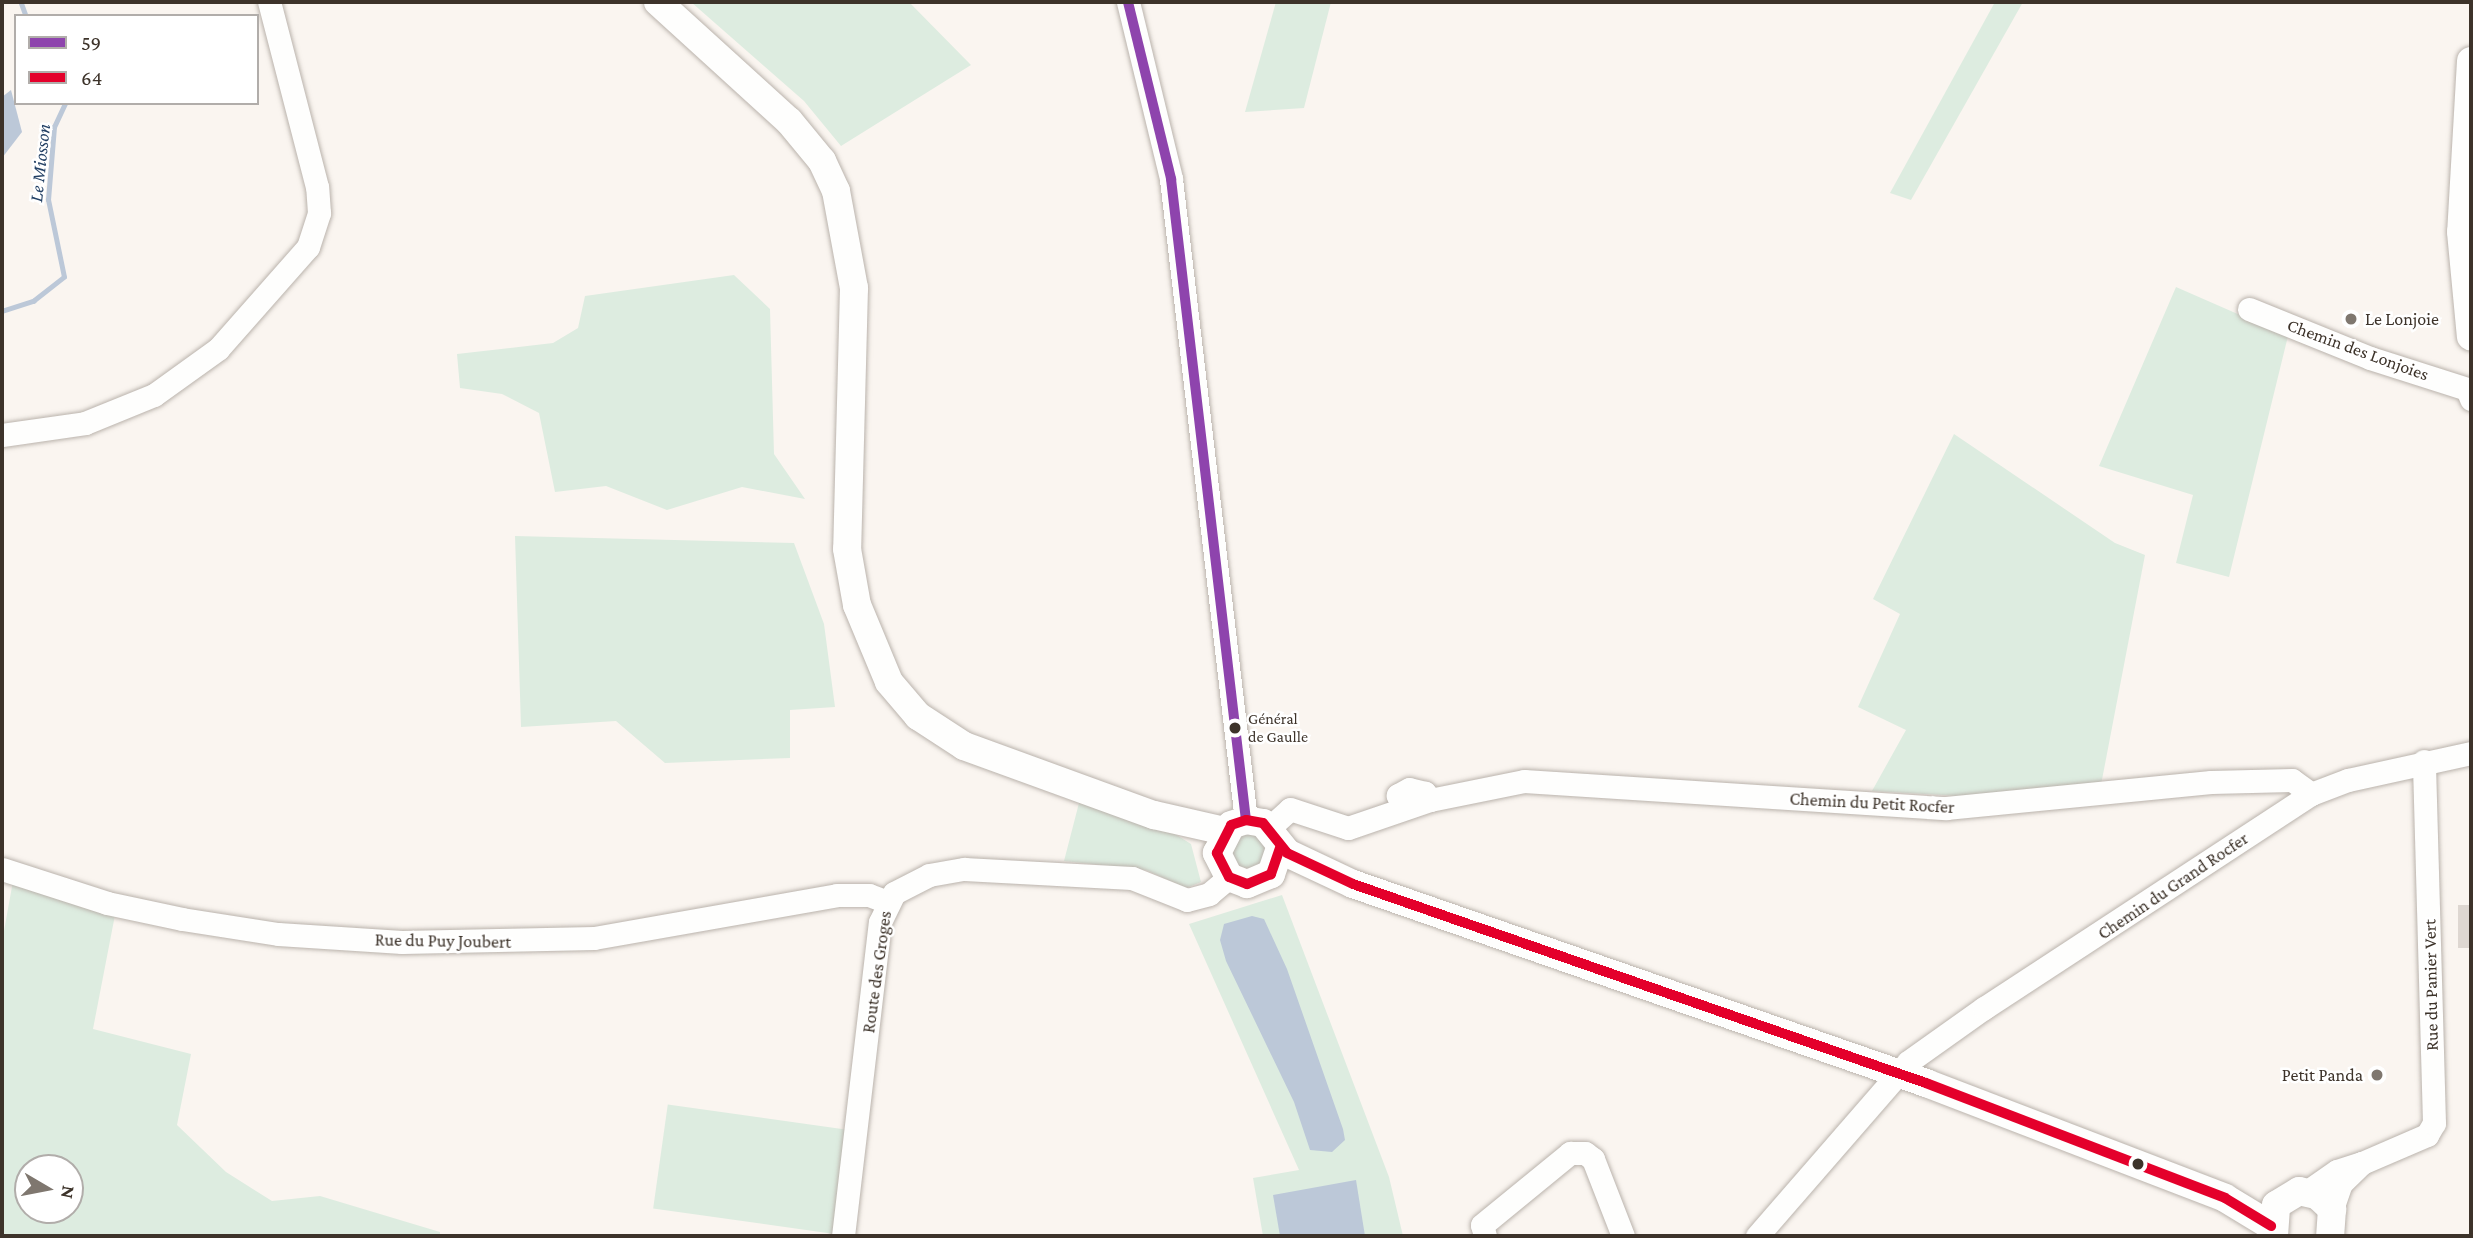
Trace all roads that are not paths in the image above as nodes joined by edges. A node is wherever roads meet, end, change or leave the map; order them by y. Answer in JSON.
{"nodes":[{"id":1,"x":269,"y":2,"type":"edge"},
{"id":2,"x":658,"y":2,"type":"edge"},
{"id":3,"x":1128,"y":2,"type":"edge"},
{"id":4,"x":2471,"y":61,"type":"edge"},
{"id":5,"x":2249,"y":309,"type":"dead end"},
{"id":6,"x":2471,"y":337,"type":"edge"},
{"id":7,"x":2469,"y":394,"type":"edge"},
{"id":8,"x":2,"y":435,"type":"edge"},
{"id":9,"x":2471,"y":753,"type":"edge"},
{"id":10,"x":2424,"y":761,"type":"junction"},
{"id":11,"x":2311,"y":794,"type":"junction"},
{"id":12,"x":1404,"y":807,"type":"joint"},
{"id":13,"x":1248,"y":847,"type":"junction"},
{"id":14,"x":2,"y":869,"type":"edge"},
{"id":15,"x":887,"y":902,"type":"junction"},
{"id":16,"x":1899,"y":1073,"type":"junction"},
{"id":17,"x":2362,"y":1163,"type":"junction"},
{"id":18,"x":2308,"y":1191,"type":"junction"},
{"id":19,"x":2275,"y":1221,"type":"edge"},
{"id":20,"x":2335,"y":1227,"type":"edge"},
{"id":21,"x":843,"y":1236,"type":"edge"},
{"id":22,"x":1485,"y":1236,"type":"edge"},
{"id":23,"x":1623,"y":1236,"type":"edge"},
{"id":24,"x":1757,"y":1236,"type":"edge"}],
"edges":[{"from":1,"to":8,"type":"street"},
{"from":2,"to":13,"type":"main road"},
{"from":3,"to":13,"type":"street"},
{"from":4,"to":6,"type":"main road"},
{"from":5,"to":7,"type":"street","name":"Chemin des Lonjoies"},
{"from":9,"to":10,"type":"street","name":"Chemin du Grand Rocfer"},
{"from":10,"to":11,"type":"street","name":"Chemin du Grand Rocfer"},
{"from":10,"to":17,"type":"street","name":"Rue du Panier Vert"},
{"from":11,"to":12,"type":"street","name":"Chemin du Petit Rocfer"},
{"from":11,"to":16,"type":"street","name":"Chemin du Grand Rocfer"},
{"from":12,"to":13,"type":"street","name":"Route des Groges"},
{"from":13,"to":15,"type":"street","name":"Route des Groges"},
{"from":13,"to":16,"type":"main road"},
{"from":14,"to":15,"type":"street","name":"Rue du Puy Joubert"},
{"from":15,"to":21,"type":"street","name":"Route des Groges"},
{"from":16,"to":19,"type":"main road"},
{"from":16,"to":24,"type":"street","name":"Chemin du Grand Rocfer"},
{"from":17,"to":18,"type":"street","name":"Rue du Panier Vert"},
{"from":17,"to":20,"type":"street","name":"Rue du Panier Vert"},
{"from":18,"to":19,"type":"main road"},
{"from":18,"to":20,"type":"main road"},
{"from":22,"to":23,"type":"street"}]}
